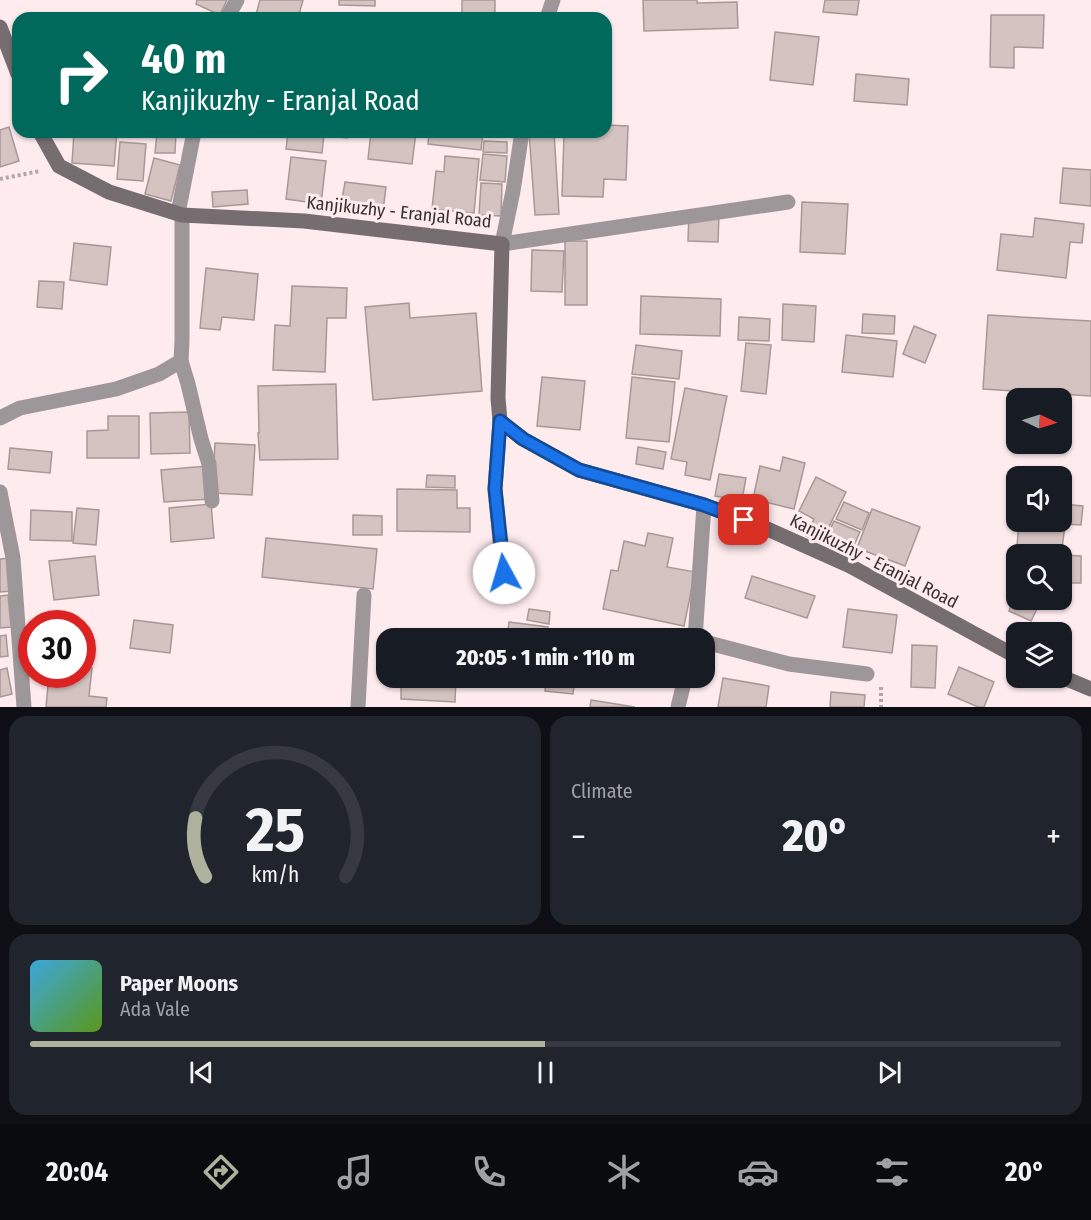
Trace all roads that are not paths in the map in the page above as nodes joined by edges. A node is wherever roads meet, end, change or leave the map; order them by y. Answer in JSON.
{"nodes":[{"id":1,"x":0,"y":27,"type":"edge"},
{"id":2,"x":12,"y":58,"type":"edge"},
{"id":3,"x":43,"y":138,"type":"edge"},
{"id":4,"x":194,"y":138,"type":"edge"},
{"id":5,"x":521,"y":138,"type":"edge"},
{"id":6,"x":788,"y":202,"type":"dead end"},
{"id":7,"x":180,"y":214,"type":"junction"},
{"id":8,"x":502,"y":244,"type":"junction"},
{"id":9,"x":181,"y":361,"type":"junction"},
{"id":10,"x":0,"y":418,"type":"edge"},
{"id":11,"x":500,"y":421,"type":"junction"},
{"id":12,"x":0,"y":492,"type":"edge"},
{"id":13,"x":212,"y":501,"type":"dead end"},
{"id":14,"x":704,"y":505,"type":"junction"},
{"id":15,"x":504,"y":573,"type":"dead end"},
{"id":16,"x":364,"y":595,"type":"dead end"},
{"id":17,"x":696,"y":628,"type":"edge"},
{"id":18,"x":715,"y":645,"type":"edge"},
{"id":19,"x":1006,"y":651,"type":"edge"},
{"id":20,"x":867,"y":674,"type":"dead end"},
{"id":21,"x":1072,"y":681,"type":"edge"},
{"id":22,"x":683,"y":688,"type":"edge"},
{"id":23,"x":1091,"y":688,"type":"edge"},
{"id":24,"x":24,"y":707,"type":"edge"},
{"id":25,"x":358,"y":707,"type":"edge"},
{"id":26,"x":678,"y":707,"type":"edge"}],
"edges":[{"from":1,"to":2,"type":"main road"},
{"from":3,"to":7,"type":"main road","name":"Kanjikuzhy - Eranjal Road"},
{"from":4,"to":7,"type":"street"},
{"from":5,"to":8,"type":"street"},
{"from":6,"to":8,"type":"street"},
{"from":7,"to":8,"type":"main road","name":"Kanjikuzhy - Eranjal Road"},
{"from":7,"to":9,"type":"street"},
{"from":8,"to":11,"type":"main road","name":"Kanjikuzhy - Eranjal Road"},
{"from":9,"to":10,"type":"street"},
{"from":9,"to":13,"type":"street"},
{"from":11,"to":14,"type":"main road","name":"Kanjikuzhy - Eranjal Road"},
{"from":11,"to":15,"type":"street"},
{"from":12,"to":24,"type":"street"},
{"from":14,"to":17,"type":"street"},
{"from":14,"to":19,"type":"main road","name":"Kanjikuzhy - Eranjal Road"},
{"from":16,"to":25,"type":"street"},
{"from":18,"to":20,"type":"street"},
{"from":21,"to":23,"type":"main road"},
{"from":22,"to":26,"type":"street"}]}
